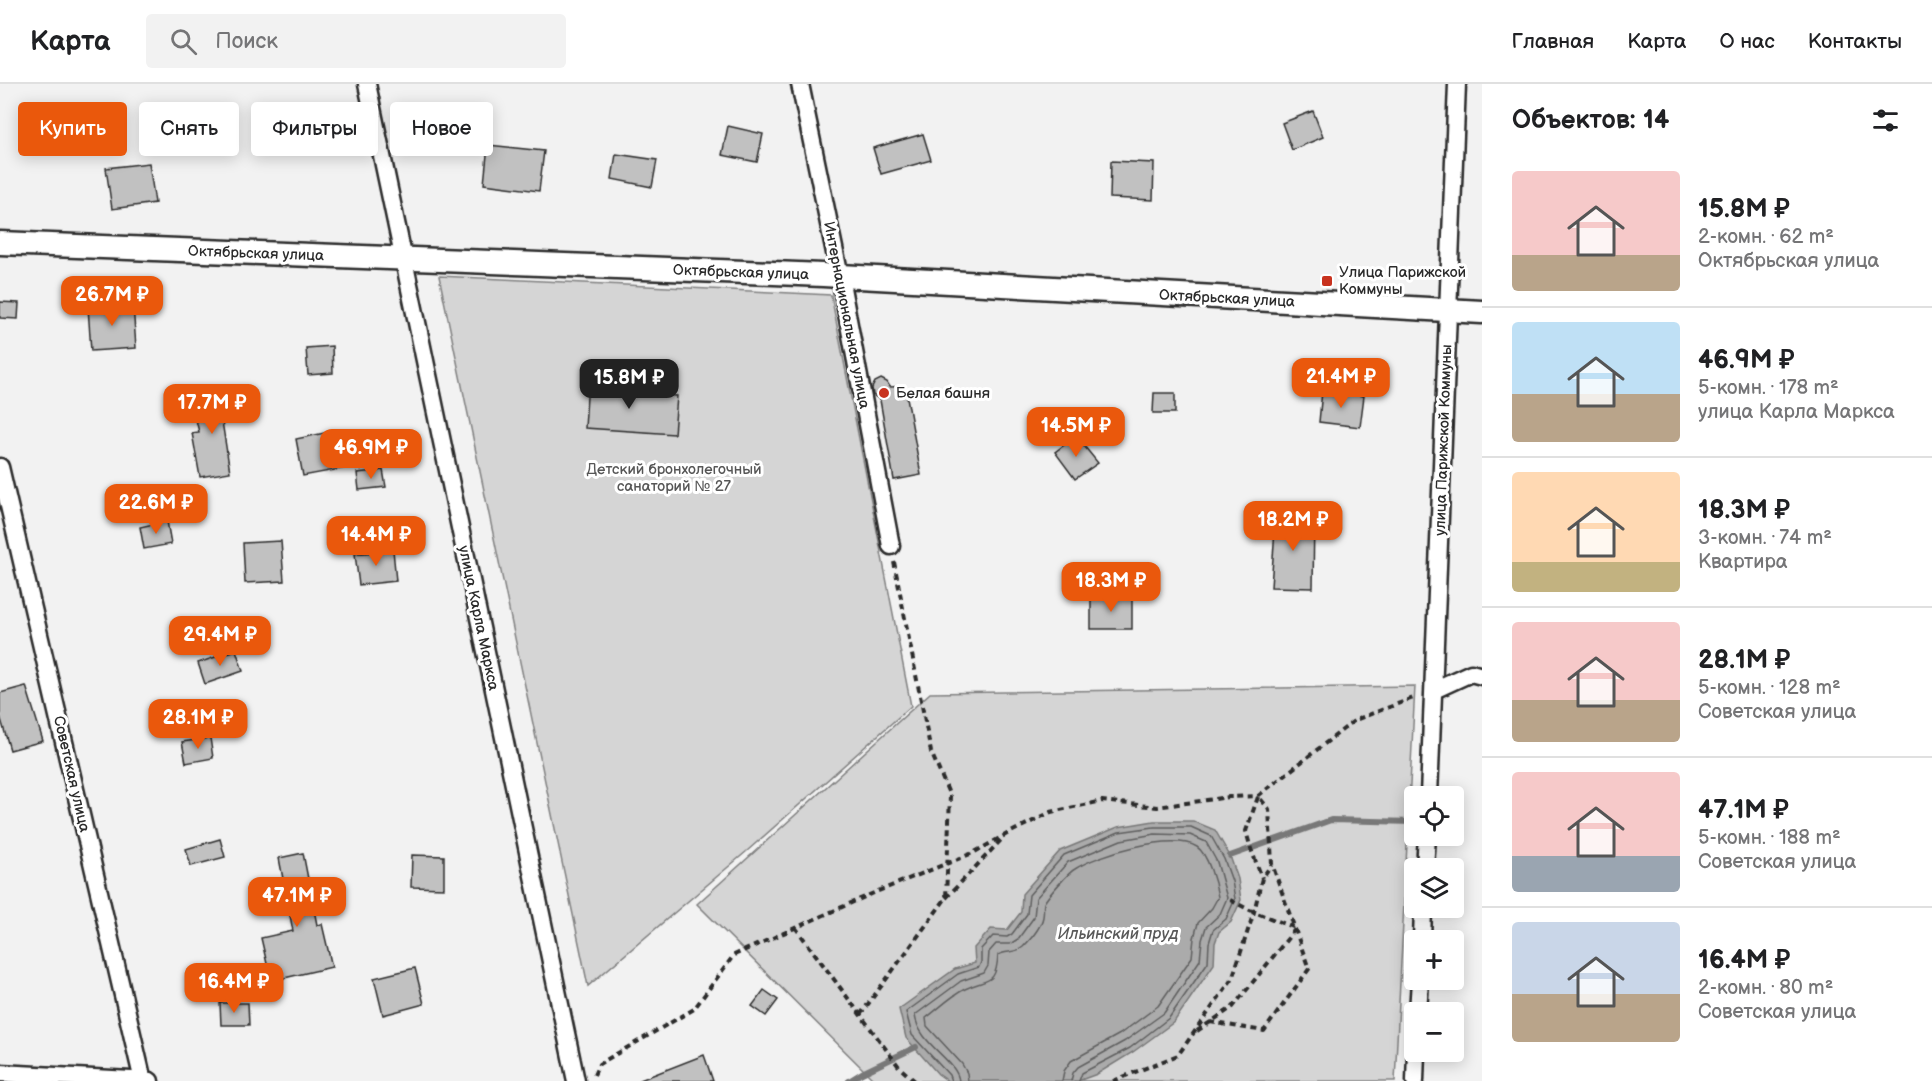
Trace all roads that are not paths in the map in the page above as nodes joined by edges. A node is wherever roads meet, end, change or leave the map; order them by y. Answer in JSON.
{"nodes":[{"id":1,"x":367,"y":84,"type":"edge"},
{"id":2,"x":800,"y":84,"type":"edge"},
{"id":3,"x":1457,"y":84,"type":"edge"},
{"id":4,"x":0,"y":243,"type":"edge"},
{"id":5,"x":403,"y":260,"type":"junction"},
{"id":6,"x":840,"y":277,"type":"junction"},
{"id":7,"x":1448,"y":310,"type":"junction"},
{"id":8,"x":1482,"y":312,"type":"edge"},
{"id":9,"x":0,"y":467,"type":"edge"},
{"id":10,"x":891,"y":546,"type":"road end"},
{"id":11,"x":1482,"y":676,"type":"edge"},
{"id":12,"x":1434,"y":690,"type":"junction"},
{"id":13,"x":1429,"y":786,"type":"edge"},
{"id":14,"x":1416,"y":1062,"type":"edge"},
{"id":15,"x":0,"y":1073,"type":"edge"},
{"id":16,"x":143,"y":1081,"type":"edge"},
{"id":17,"x":150,"y":1081,"type":"edge"},
{"id":18,"x":576,"y":1081,"type":"edge"},
{"id":19,"x":1415,"y":1081,"type":"edge"}],
"edges":[{"from":1,"to":5,"type":"street","name":"улица Карла Маркса"},
{"from":2,"to":6,"type":"street","name":"Интернациональная улица"},
{"from":3,"to":7,"type":"street","name":"улица Парижской Коммуны"},
{"from":4,"to":5,"type":"main road","name":"Октябрьская улица"},
{"from":5,"to":6,"type":"main road","name":"Октябрьская улица"},
{"from":5,"to":18,"type":"street","name":"улица Карла Маркса"},
{"from":6,"to":7,"type":"main road","name":"Октябрьская улица"},
{"from":6,"to":10,"type":"street","name":"Интернациональная улица"},
{"from":7,"to":8,"type":"main road","name":"Октябрьская улица"},
{"from":7,"to":12,"type":"street","name":"улица Парижской Коммуны"},
{"from":9,"to":16,"type":"street","name":"Советская улица"},
{"from":11,"to":12,"type":"street"},
{"from":12,"to":13,"type":"street","name":"улица Парижской Коммуны"},
{"from":14,"to":19,"type":"street"},
{"from":15,"to":16,"type":"street"},
{"from":16,"to":17,"type":"street"}]}
